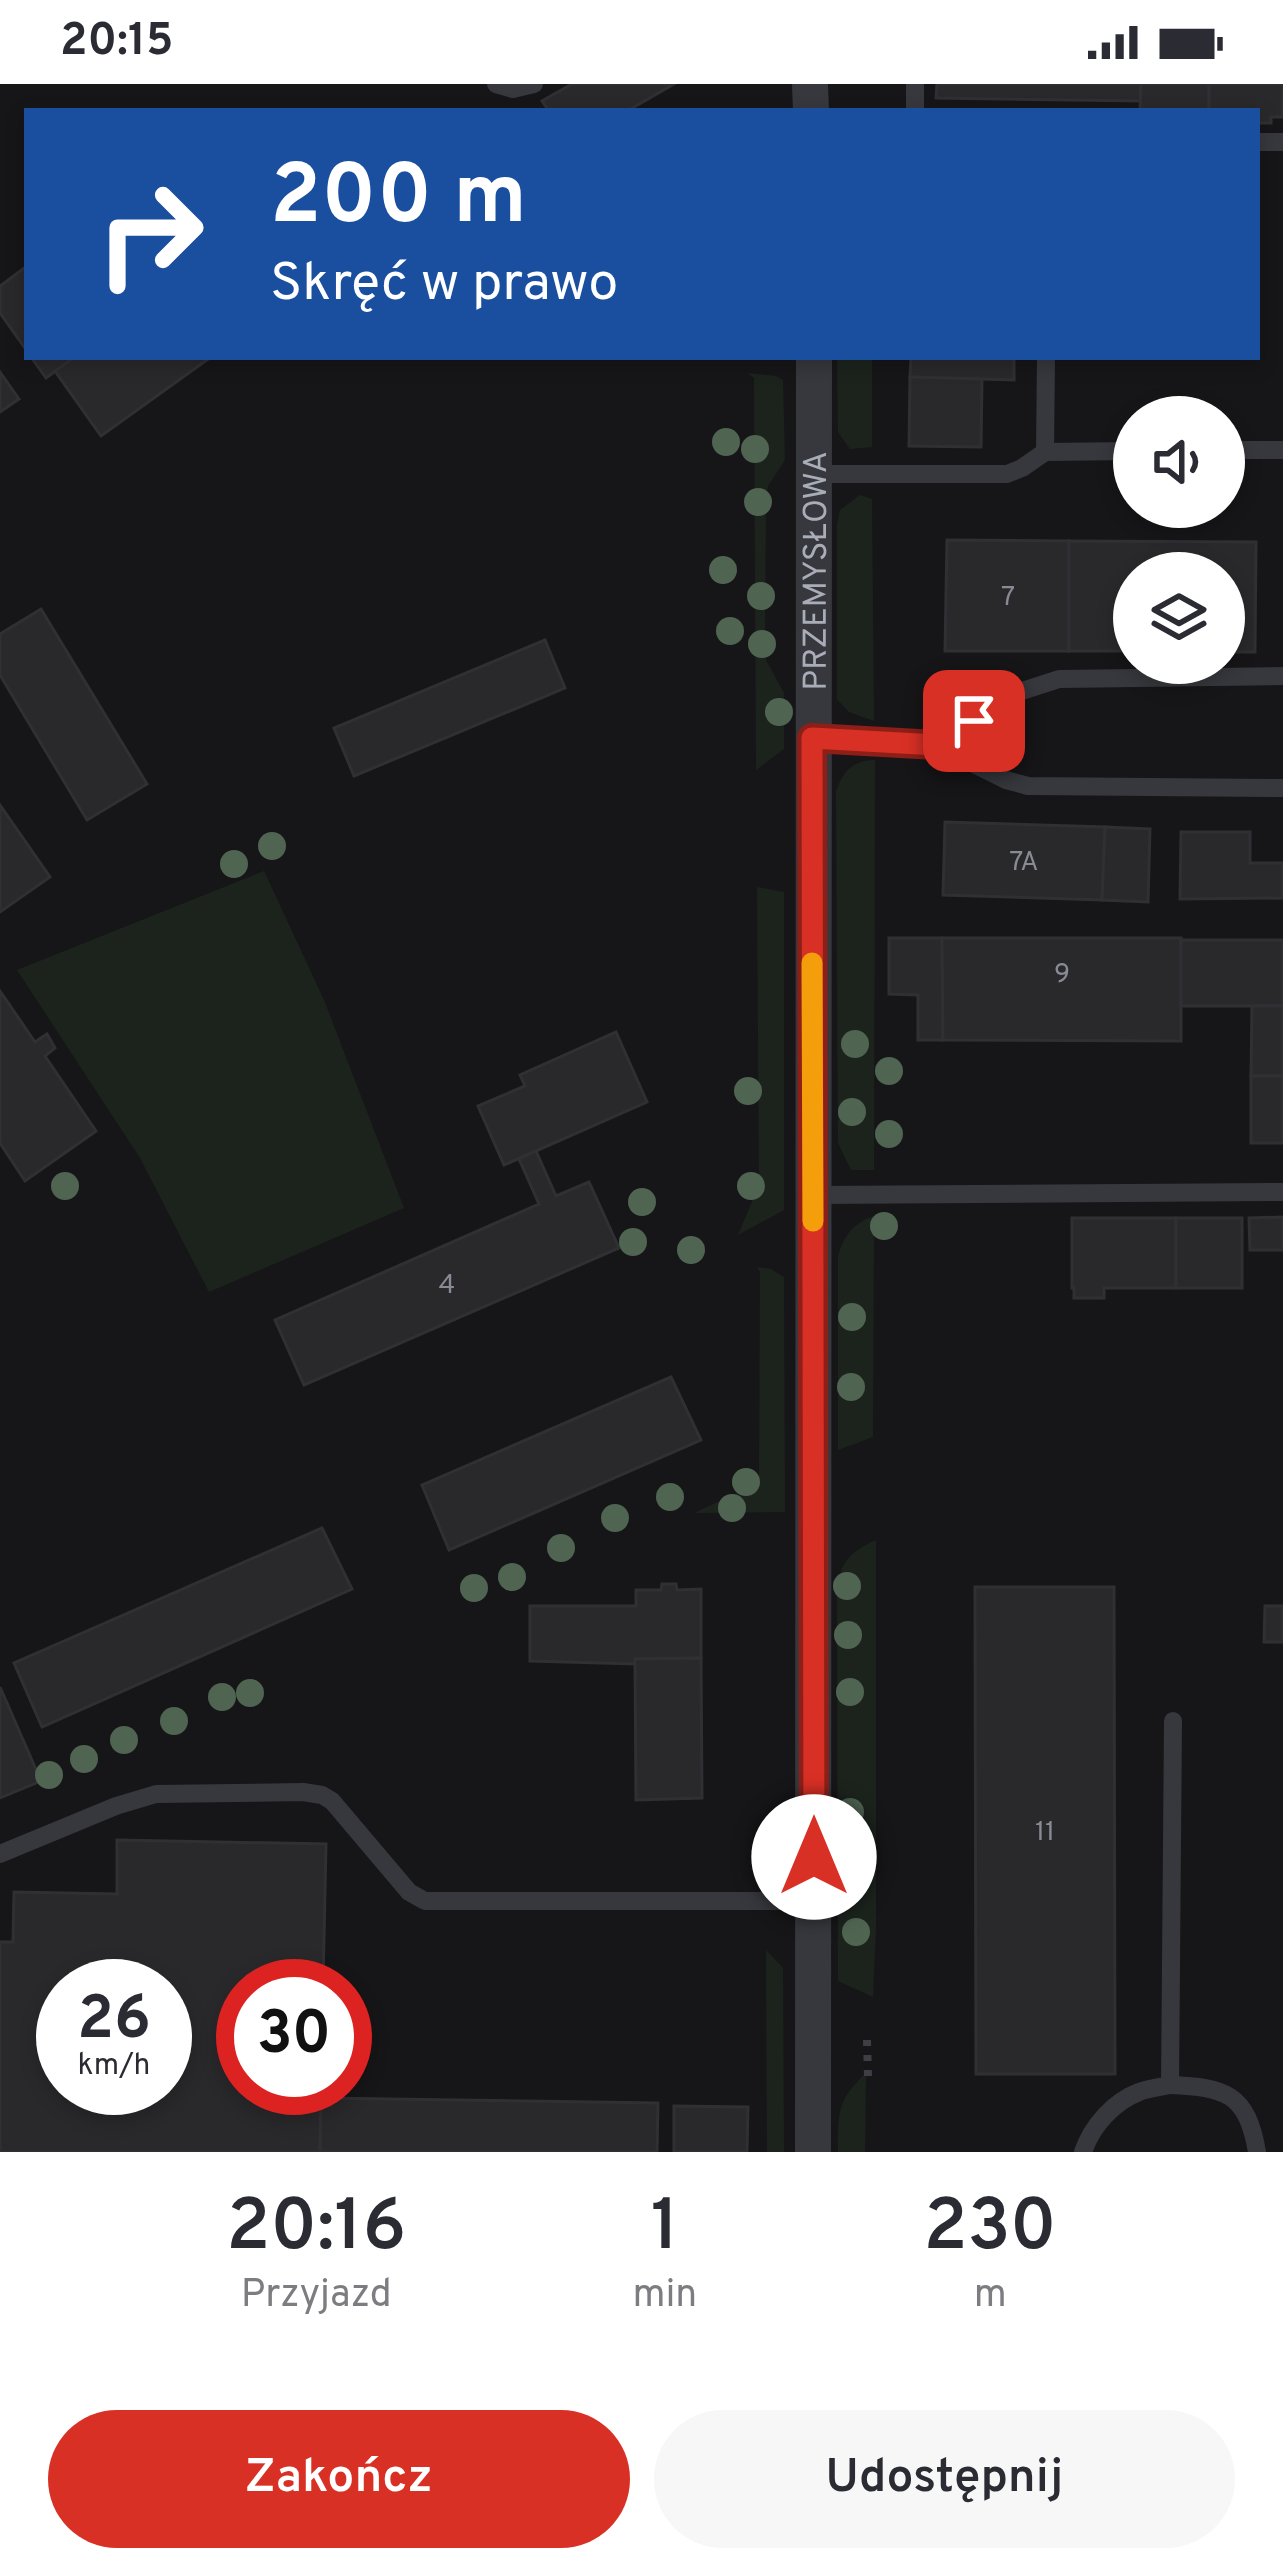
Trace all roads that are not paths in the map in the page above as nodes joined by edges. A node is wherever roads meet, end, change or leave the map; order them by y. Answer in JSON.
{"nodes":[{"id":1,"x":496,"y":84,"type":"edge"},
{"id":2,"x":534,"y":84,"type":"edge"},
{"id":3,"x":814,"y":360,"type":"edge"},
{"id":4,"x":1046,"y":360,"type":"edge"},
{"id":5,"x":1283,"y":450,"type":"edge"},
{"id":6,"x":1113,"y":451,"type":"edge"},
{"id":7,"x":1245,"y":451,"type":"edge"},
{"id":8,"x":1045,"y":452,"type":"junction"},
{"id":9,"x":813,"y":474,"type":"junction"},
{"id":10,"x":1283,"y":676,"type":"edge"},
{"id":11,"x":812,"y":738,"type":"junction"},
{"id":12,"x":936,"y":745,"type":"junction"},
{"id":13,"x":1283,"y":788,"type":"edge"},
{"id":14,"x":1283,"y":1192,"type":"edge"},
{"id":15,"x":813,"y":1195,"type":"junction"},
{"id":16,"x":1173,"y":1721,"type":"dead end"},
{"id":17,"x":0,"y":1854,"type":"edge"},
{"id":18,"x":814,"y":1901,"type":"junction"},
{"id":19,"x":1170,"y":2085,"type":"junction"},
{"id":20,"x":813,"y":2152,"type":"edge"},
{"id":21,"x":1082,"y":2152,"type":"edge"},
{"id":22,"x":1257,"y":2152,"type":"edge"}],
"edges":[{"from":1,"to":2,"type":"lane"},
{"from":3,"to":9,"type":"street","name":"PRZEMYSŁOWA"},
{"from":4,"to":8,"type":"lane"},
{"from":5,"to":7,"type":"lane"},
{"from":6,"to":8,"type":"lane"},
{"from":8,"to":9,"type":"lane"},
{"from":9,"to":11,"type":"street","name":"PRZEMYSŁOWA"},
{"from":10,"to":12,"type":"lane"},
{"from":11,"to":12,"type":"lane"},
{"from":11,"to":15,"type":"street","name":"PRZEMYSŁOWA"},
{"from":12,"to":13,"type":"lane"},
{"from":14,"to":15,"type":"lane"},
{"from":15,"to":18,"type":"street","name":"PRZEMYSŁOWA"},
{"from":16,"to":19,"type":"lane"},
{"from":17,"to":18,"type":"lane"},
{"from":18,"to":20,"type":"street","name":"PRZEMYSŁOWA"},
{"from":19,"to":21,"type":"lane"},
{"from":19,"to":22,"type":"lane"}]}
